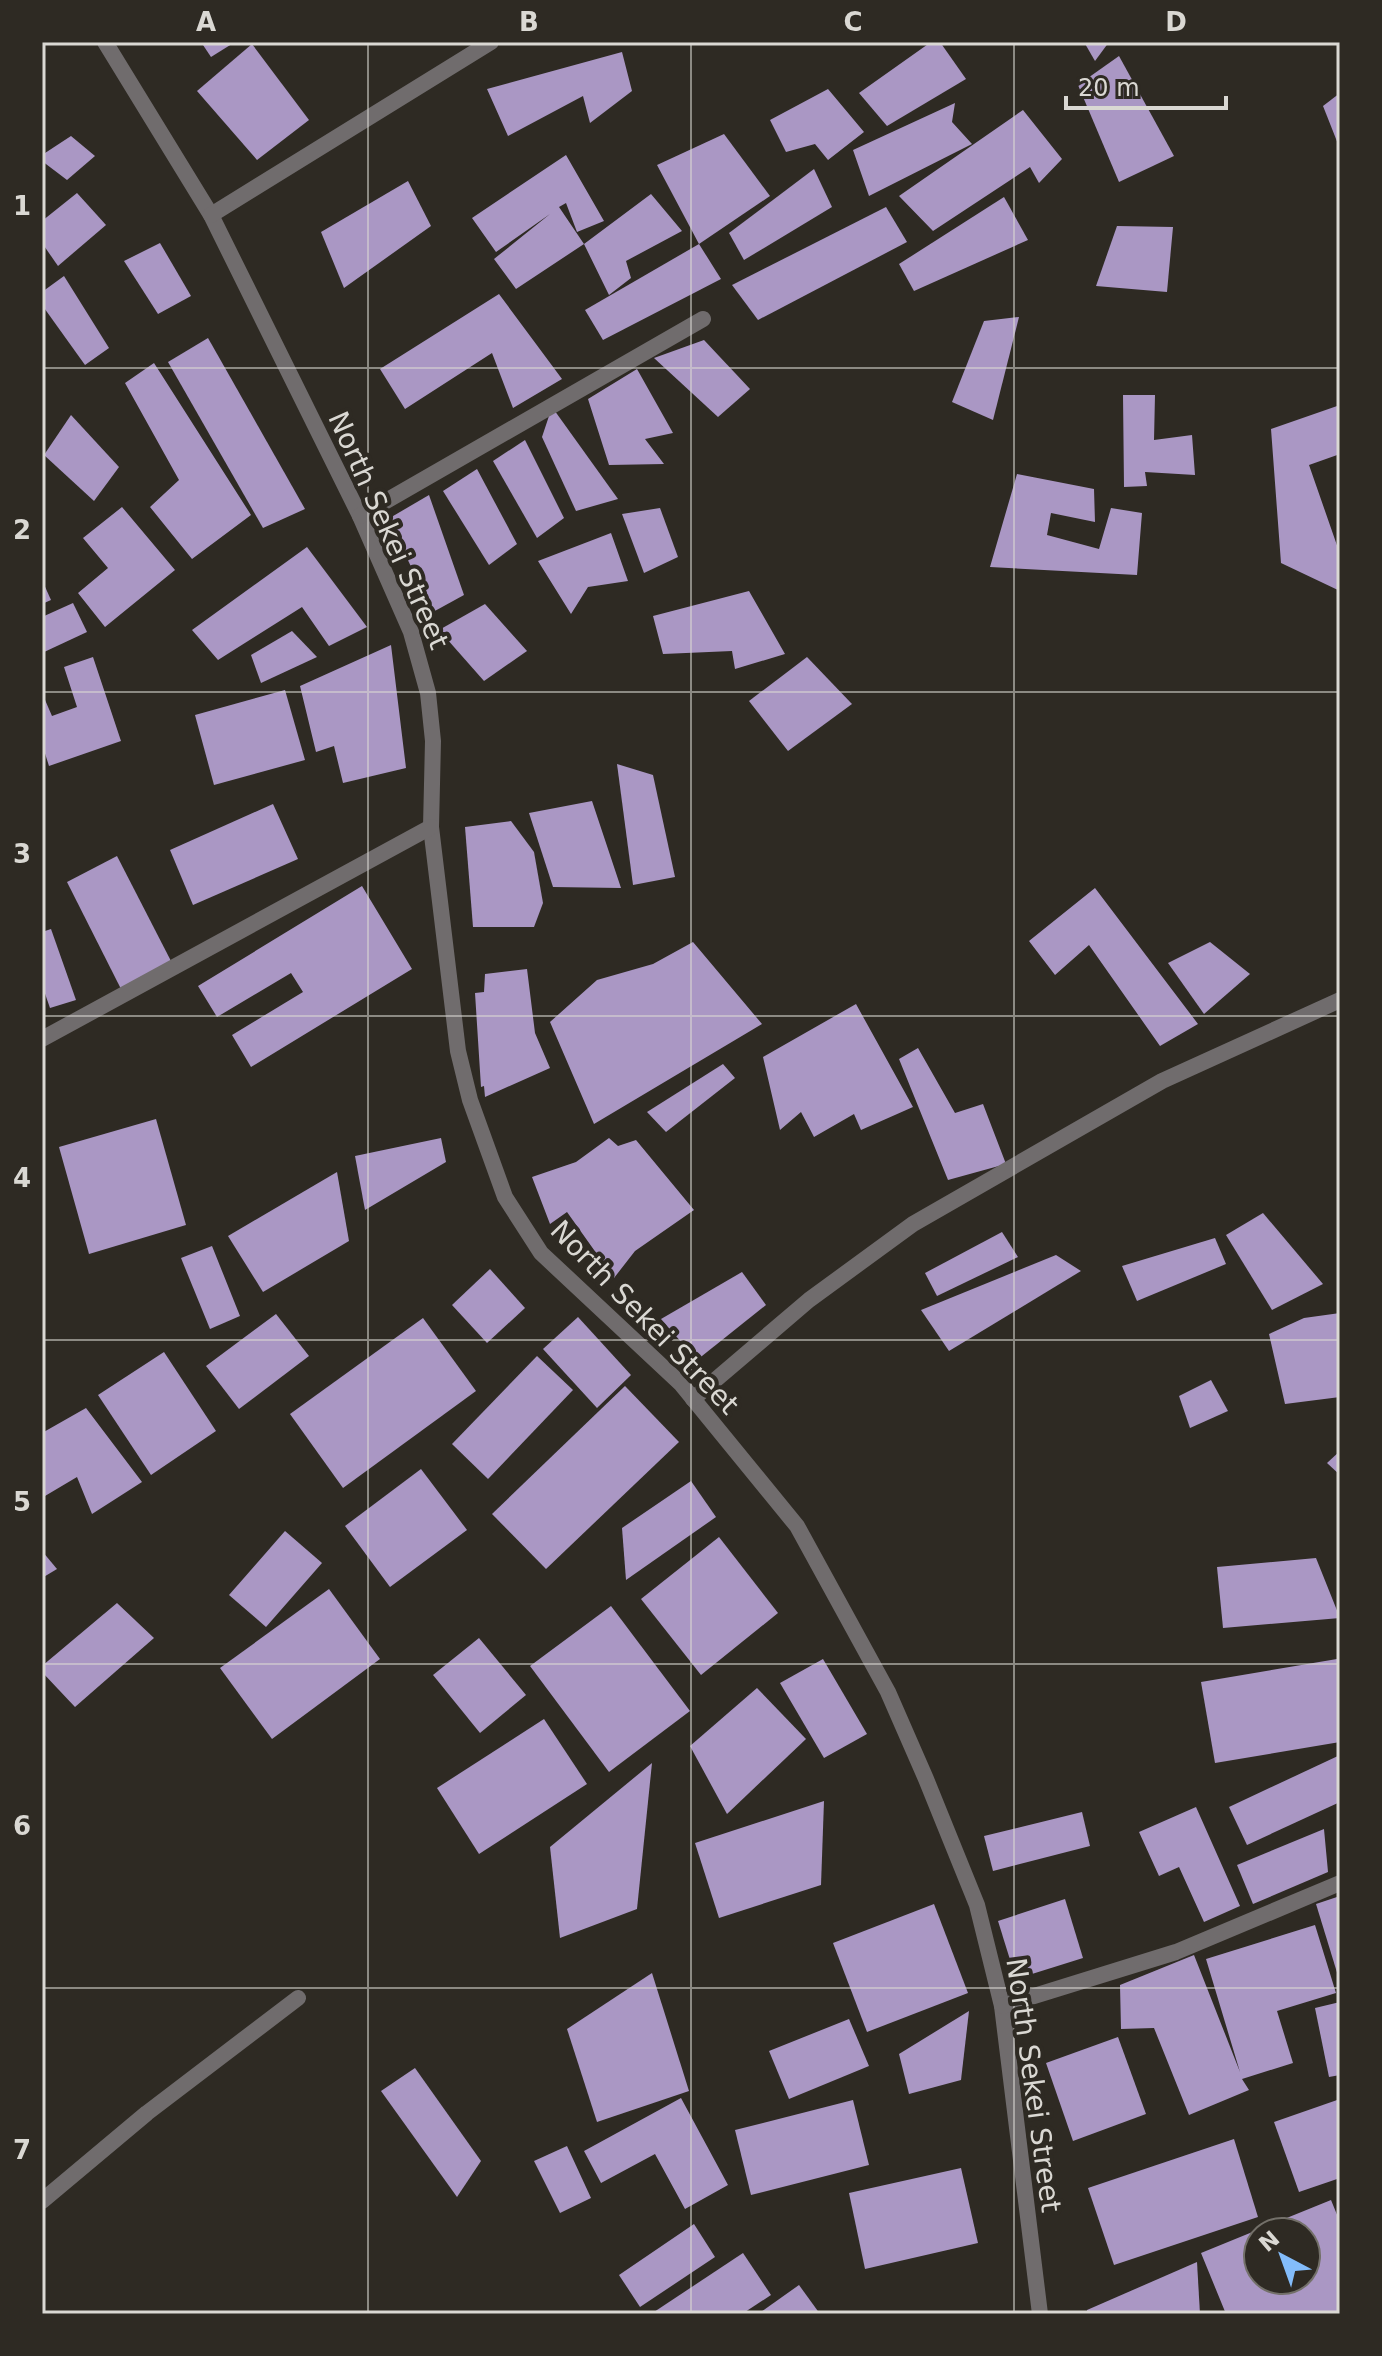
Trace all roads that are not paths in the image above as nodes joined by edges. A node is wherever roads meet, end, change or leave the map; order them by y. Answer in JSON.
{"nodes":[{"id":1,"x":105,"y":42,"type":"edge"},
{"id":2,"x":491,"y":42,"type":"edge"},
{"id":3,"x":211,"y":215,"type":"junction"},
{"id":4,"x":703,"y":319,"type":"dead end"},
{"id":5,"x":360,"y":516,"type":"junction"},
{"id":6,"x":431,"y":827,"type":"junction"},
{"id":7,"x":1340,"y":1000,"type":"edge"},
{"id":8,"x":42,"y":1039,"type":"edge"},
{"id":9,"x":693,"y":1399,"type":"junction"},
{"id":10,"x":1340,"y":1883,"type":"edge"},
{"id":11,"x":298,"y":1998,"type":"dead end"},
{"id":12,"x":1002,"y":2006,"type":"junction"},
{"id":13,"x":42,"y":2201,"type":"edge"},
{"id":14,"x":1040,"y":2314,"type":"edge"}],
"edges":[{"from":1,"to":3,"type":"street","name":"North Sekei Street"},
{"from":2,"to":3,"type":"street"},
{"from":3,"to":5,"type":"street","name":"North Sekei Street"},
{"from":4,"to":5,"type":"street"},
{"from":5,"to":6,"type":"street","name":"North Sekei Street"},
{"from":6,"to":8,"type":"street"},
{"from":6,"to":9,"type":"street","name":"North Sekei Street"},
{"from":7,"to":9,"type":"street"},
{"from":9,"to":12,"type":"street","name":"North Sekei Street"},
{"from":10,"to":12,"type":"street"},
{"from":11,"to":13,"type":"street"},
{"from":12,"to":14,"type":"street","name":"North Sekei Street"}]}
